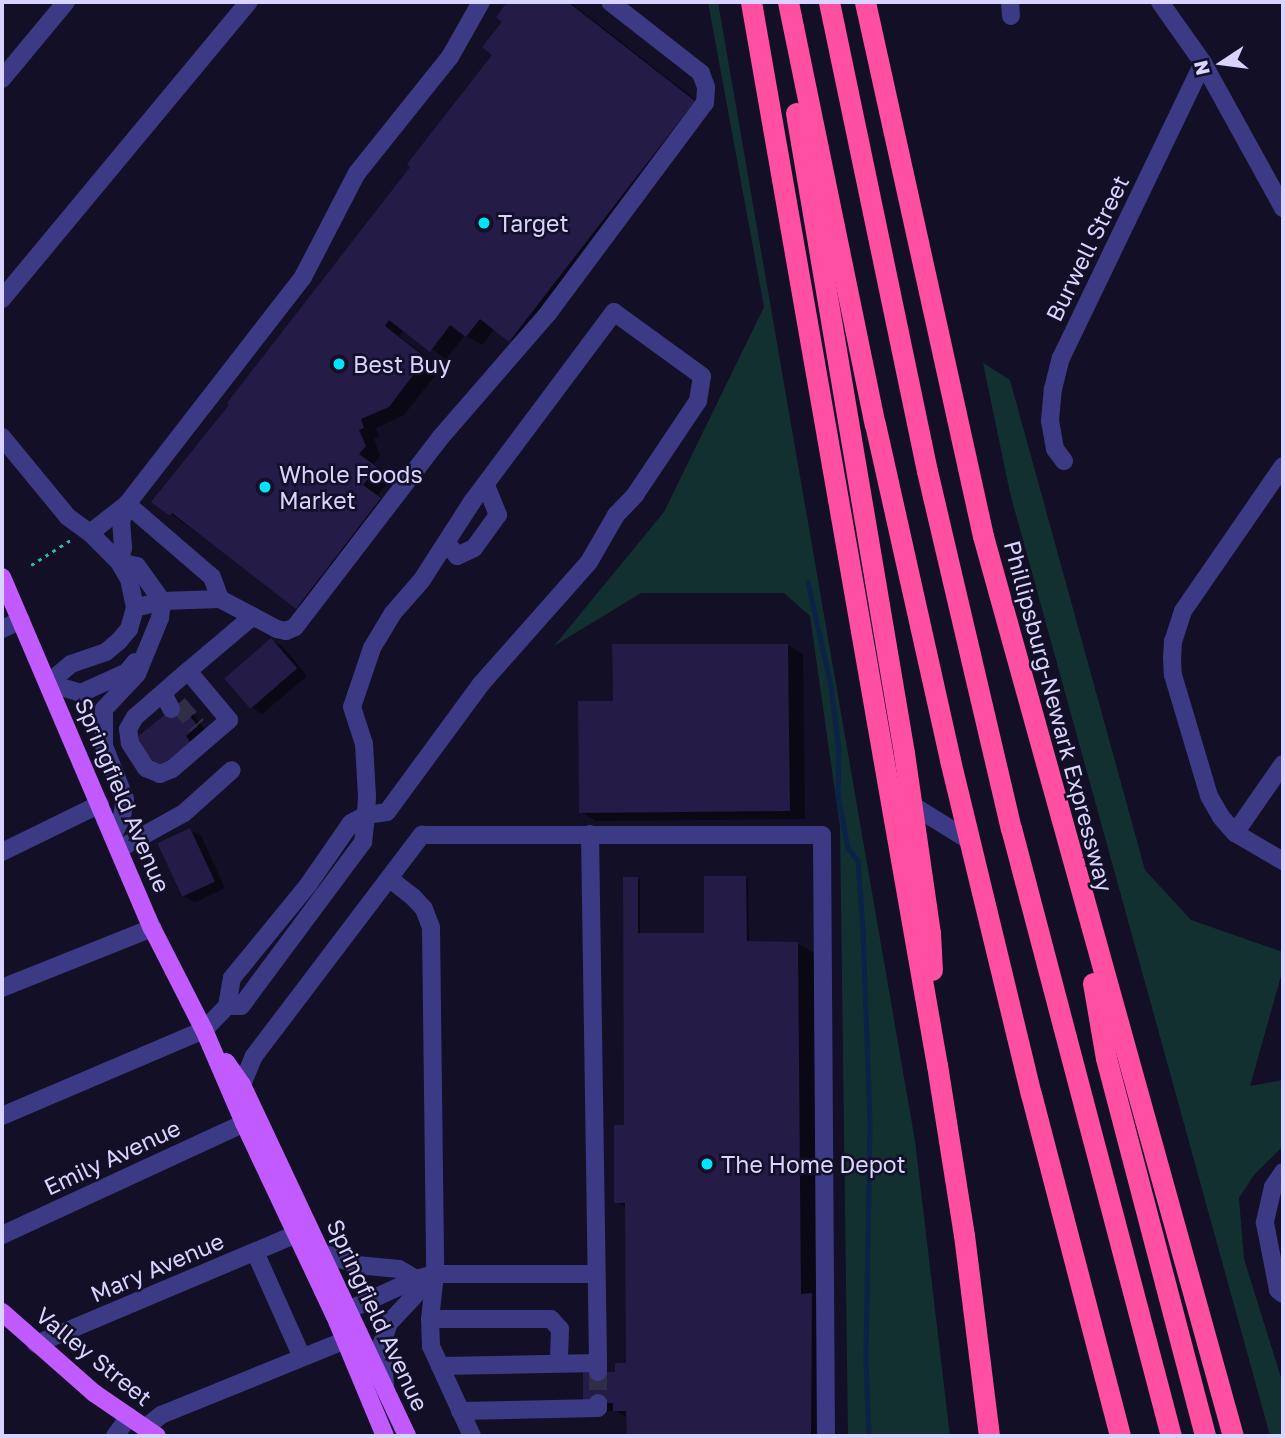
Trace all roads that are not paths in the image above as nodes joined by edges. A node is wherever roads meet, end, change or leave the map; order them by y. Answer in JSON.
{"nodes":[{"id":1,"x":66,"y":2,"type":"edge"},
{"id":2,"x":249,"y":2,"type":"edge"},
{"id":3,"x":481,"y":2,"type":"edge"},
{"id":4,"x":610,"y":2,"type":"edge"},
{"id":5,"x":751,"y":2,"type":"edge"},
{"id":6,"x":788,"y":2,"type":"edge"},
{"id":7,"x":829,"y":2,"type":"edge"},
{"id":8,"x":865,"y":2,"type":"edge"},
{"id":9,"x":1160,"y":2,"type":"edge"},
{"id":10,"x":1203,"y":63,"type":"junction"},
{"id":11,"x":2,"y":79,"type":"edge"},
{"id":12,"x":1283,"y":208,"type":"edge"},
{"id":13,"x":2,"y":299,"type":"edge"},
{"id":14,"x":2,"y":437,"type":"edge"},
{"id":15,"x":1064,"y":461,"type":"dead end"},
{"id":16,"x":1283,"y":466,"type":"edge"},
{"id":17,"x":486,"y":485,"type":"junction"},
{"id":18,"x":127,"y":504,"type":"junction"},
{"id":19,"x":90,"y":533,"type":"junction"},
{"id":20,"x":447,"y":542,"type":"junction"},
{"id":21,"x":119,"y":562,"type":"junction"},
{"id":22,"x":2,"y":577,"type":"edge"},
{"id":23,"x":220,"y":599,"type":"junction"},
{"id":24,"x":162,"y":601,"type":"junction"},
{"id":25,"x":135,"y":608,"type":"junction"},
{"id":26,"x":253,"y":616,"type":"junction"},
{"id":27,"x":22,"y":620,"type":"junction"},
{"id":28,"x":2,"y":629,"type":"edge"},
{"id":29,"x":149,"y":646,"type":"junction"},
{"id":30,"x":188,"y":671,"type":"junction"},
{"id":31,"x":48,"y":683,"type":"junction"},
{"id":32,"x":1283,"y":764,"type":"edge"},
{"id":33,"x":232,"y":770,"type":"dead end"},
{"id":34,"x":100,"y":804,"type":"junction"},
{"id":35,"x":912,"y":805,"type":"junction"},
{"id":36,"x":366,"y":815,"type":"junction"},
{"id":37,"x":1235,"y":833,"type":"junction"},
{"id":38,"x":590,"y":834,"type":"junction"},
{"id":39,"x":970,"y":841,"type":"junction"},
{"id":40,"x":116,"y":843,"type":"junction"},
{"id":41,"x":2,"y":852,"type":"edge"},
{"id":42,"x":1283,"y":861,"type":"edge"},
{"id":43,"x":1073,"y":870,"type":"junction"},
{"id":44,"x":390,"y":879,"type":"junction"},
{"id":45,"x":152,"y":928,"type":"junction"},
{"id":46,"x":2,"y":988,"type":"edge"},
{"id":47,"x":204,"y":1030,"type":"junction"},
{"id":48,"x":937,"y":1065,"type":"junction"},
{"id":49,"x":242,"y":1085,"type":"junction"},
{"id":50,"x":2,"y":1116,"type":"edge"},
{"id":51,"x":244,"y":1123,"type":"junction"},
{"id":52,"x":1283,"y":1171,"type":"edge"},
{"id":53,"x":297,"y":1234,"type":"junction"},
{"id":54,"x":2,"y":1235,"type":"edge"},
{"id":55,"x":255,"y":1252,"type":"junction"},
{"id":56,"x":323,"y":1253,"type":"junction"},
{"id":57,"x":435,"y":1274,"type":"junction"},
{"id":58,"x":596,"y":1274,"type":"junction"},
{"id":59,"x":416,"y":1279,"type":"junction"},
{"id":60,"x":1282,"y":1297,"type":"edge"},
{"id":61,"x":2,"y":1311,"type":"edge"},
{"id":62,"x":342,"y":1313,"type":"junction"},
{"id":63,"x":430,"y":1319,"type":"junction"},
{"id":64,"x":346,"y":1340,"type":"junction"},
{"id":65,"x":36,"y":1344,"type":"junction"},
{"id":66,"x":302,"y":1357,"type":"junction"},
{"id":67,"x":559,"y":1363,"type":"junction"},
{"id":68,"x":440,"y":1366,"type":"junction"},
{"id":69,"x":384,"y":1385,"type":"junction"},
{"id":70,"x":598,"y":1403,"type":"dead end"},
{"id":71,"x":460,"y":1411,"type":"junction"},
{"id":72,"x":129,"y":1417,"type":"junction"},
{"id":73,"x":151,"y":1432,"type":"edge"},
{"id":74,"x":115,"y":1436,"type":"edge"},
{"id":75,"x":384,"y":1436,"type":"edge"},
{"id":76,"x":407,"y":1436,"type":"edge"},
{"id":77,"x":472,"y":1436,"type":"edge"},
{"id":78,"x":826,"y":1436,"type":"edge"},
{"id":79,"x":989,"y":1436,"type":"edge"},
{"id":80,"x":1120,"y":1436,"type":"edge"},
{"id":81,"x":1171,"y":1436,"type":"edge"},
{"id":82,"x":1205,"y":1436,"type":"edge"},
{"id":83,"x":1233,"y":1436,"type":"edge"}],
"edges":[{"from":1,"to":11,"type":"street"},
{"from":2,"to":13,"type":"street"},
{"from":3,"to":18,"type":"street"},
{"from":4,"to":26,"type":"street"},
{"from":5,"to":48,"type":"highway"},
{"from":6,"to":35,"type":"highway"},
{"from":6,"to":39,"type":"highway"},
{"from":7,"to":81,"type":"highway"},
{"from":8,"to":43,"type":"highway","name":"Phillipsburg-Newark Expressway"},
{"from":9,"to":10,"type":"street"},
{"from":10,"to":12,"type":"street"},
{"from":10,"to":15,"type":"street","name":"Burwell Street"},
{"from":14,"to":19,"type":"street"},
{"from":16,"to":37,"type":"street"},
{"from":17,"to":20,"type":"street"},
{"from":17,"to":20,"type":"street"},
{"from":17,"to":36,"type":"street"},
{"from":18,"to":19,"type":"street"},
{"from":18,"to":21,"type":"street"},
{"from":18,"to":23,"type":"street"},
{"from":19,"to":21,"type":"street"},
{"from":20,"to":36,"type":"street"},
{"from":21,"to":24,"type":"street"},
{"from":21,"to":25,"type":"street"},
{"from":22,"to":27,"type":"main road","name":"Springfield Avenue"},
{"from":23,"to":24,"type":"street"},
{"from":23,"to":26,"type":"street"},
{"from":24,"to":25,"type":"street"},
{"from":24,"to":29,"type":"street"},
{"from":25,"to":31,"type":"street"},
{"from":26,"to":30,"type":"street"},
{"from":27,"to":28,"type":"street"},
{"from":27,"to":31,"type":"main road","name":"Springfield Avenue"},
{"from":29,"to":31,"type":"street"},
{"from":29,"to":40,"type":"street"},
{"from":30,"to":30,"type":"street"},
{"from":31,"to":34,"type":"main road","name":"Springfield Avenue"},
{"from":32,"to":37,"type":"street"},
{"from":33,"to":40,"type":"street"},
{"from":34,"to":40,"type":"main road","name":"Springfield Avenue"},
{"from":34,"to":41,"type":"street"},
{"from":35,"to":39,"type":"street"},
{"from":35,"to":48,"type":"highway"},
{"from":36,"to":47,"type":"street"},
{"from":37,"to":42,"type":"street"},
{"from":38,"to":44,"type":"street"},
{"from":38,"to":58,"type":"street"},
{"from":38,"to":78,"type":"street"},
{"from":39,"to":80,"type":"highway"},
{"from":40,"to":45,"type":"main road","name":"Springfield Avenue"},
{"from":43,"to":82,"type":"highway"},
{"from":43,"to":83,"type":"highway","name":"Phillipsburg-Newark Expressway"},
{"from":44,"to":49,"type":"street"},
{"from":44,"to":57,"type":"street"},
{"from":45,"to":46,"type":"street"},
{"from":45,"to":47,"type":"main road","name":"Springfield Avenue"},
{"from":47,"to":49,"type":"main road","name":"Springfield Avenue"},
{"from":47,"to":50,"type":"street"},
{"from":47,"to":51,"type":"main road","name":"Springfield Avenue"},
{"from":48,"to":79,"type":"highway"},
{"from":49,"to":56,"type":"main road","name":"Springfield Avenue"},
{"from":51,"to":53,"type":"main road","name":"Springfield Avenue"},
{"from":51,"to":54,"type":"street","name":"Emily Avenue"},
{"from":52,"to":60,"type":"street"},
{"from":53,"to":55,"type":"street","name":"Mary Avenue"},
{"from":53,"to":62,"type":"main road","name":"Springfield Avenue"},
{"from":55,"to":65,"type":"street","name":"Mary Avenue"},
{"from":55,"to":66,"type":"street"},
{"from":56,"to":59,"type":"street"},
{"from":56,"to":62,"type":"main road","name":"Springfield Avenue"},
{"from":57,"to":58,"type":"street"},
{"from":57,"to":59,"type":"street"},
{"from":57,"to":63,"type":"street"},
{"from":57,"to":69,"type":"street"},
{"from":58,"to":67,"type":"street"},
{"from":59,"to":62,"type":"street"},
{"from":61,"to":65,"type":"main road","name":"Valley Street"},
{"from":62,"to":64,"type":"main road","name":"Springfield Avenue"},
{"from":62,"to":69,"type":"main road","name":"Springfield Avenue"},
{"from":63,"to":67,"type":"street"},
{"from":63,"to":68,"type":"street"},
{"from":64,"to":66,"type":"street"},
{"from":64,"to":75,"type":"main road","name":"Springfield Avenue"},
{"from":65,"to":72,"type":"main road","name":"Valley Street"},
{"from":66,"to":73,"type":"street"},
{"from":67,"to":68,"type":"street"},
{"from":68,"to":71,"type":"street"},
{"from":69,"to":76,"type":"main road","name":"Springfield Avenue"},
{"from":70,"to":71,"type":"street"},
{"from":71,"to":77,"type":"street"},
{"from":72,"to":73,"type":"main road","name":"Valley Street"},
{"from":72,"to":74,"type":"street"}]}
